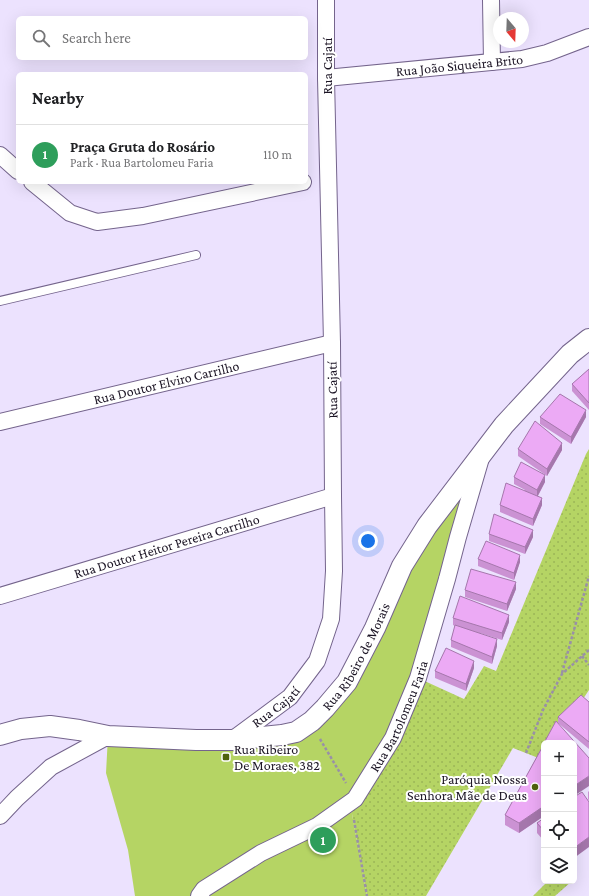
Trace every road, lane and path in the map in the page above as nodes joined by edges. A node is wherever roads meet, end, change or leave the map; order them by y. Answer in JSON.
{"nodes":[{"id":1,"x":326,"y":0,"type":"edge"},
{"id":2,"x":491,"y":0,"type":"edge"},
{"id":3,"x":589,"y":36,"type":"edge"},
{"id":4,"x":492,"y":62,"type":"junction"},
{"id":5,"x":326,"y":78,"type":"junction"},
{"id":6,"x":0,"y":155,"type":"edge"},
{"id":7,"x":16,"y":169,"type":"edge"},
{"id":8,"x":328,"y":177,"type":"junction"},
{"id":9,"x":308,"y":181,"type":"edge"},
{"id":10,"x":34,"y":184,"type":"edge"},
{"id":11,"x":295,"y":184,"type":"edge"},
{"id":12,"x":196,"y":256,"type":"dead end"},
{"id":13,"x":0,"y":301,"type":"edge"},
{"id":14,"x":589,"y":339,"type":"edge"},
{"id":15,"x":332,"y":343,"type":"junction"},
{"id":16,"x":0,"y":422,"type":"edge"},
{"id":17,"x":484,"y":451,"type":"junction"},
{"id":18,"x":333,"y":496,"type":"junction"},
{"id":19,"x":589,"y":576,"type":"edge"},
{"id":20,"x":0,"y":596,"type":"edge"},
{"id":21,"x":589,"y":650,"type":"edge"},
{"id":22,"x":582,"y":656,"type":"junction"},
{"id":23,"x":589,"y":665,"type":"edge"},
{"id":24,"x":562,"y":674,"type":"junction"},
{"id":25,"x":312,"y":721,"type":"junction"},
{"id":26,"x":0,"y":735,"type":"edge"},
{"id":27,"x":108,"y":736,"type":"junction"},
{"id":28,"x":232,"y":740,"type":"junction"},
{"id":29,"x":526,"y":752,"type":"dead end"},
{"id":30,"x":353,"y":801,"type":"junction"},
{"id":31,"x":0,"y":816,"type":"edge"},
{"id":32,"x":199,"y":896,"type":"edge"},
{"id":33,"x":367,"y":896,"type":"edge"}],
"edges":[{"from":1,"to":5,"type":"street","name":"Rua Cajatí"},
{"from":2,"to":4,"type":"street"},
{"from":3,"to":4,"type":"street","name":"Rua João Siqueira Brito"},
{"from":4,"to":5,"type":"street","name":"Rua João Siqueira Brito"},
{"from":5,"to":8,"type":"street","name":"Rua Cajatí"},
{"from":6,"to":7,"type":"street"},
{"from":8,"to":9,"type":"street"},
{"from":8,"to":15,"type":"street","name":"Rua Cajatí"},
{"from":10,"to":11,"type":"street"},
{"from":12,"to":13,"type":"lane"},
{"from":14,"to":17,"type":"street","name":"Rua Ribeiro de Morais"},
{"from":15,"to":16,"type":"street","name":"Rua Doutor Elviro Carrilho"},
{"from":15,"to":18,"type":"street","name":"Rua Cajatí"},
{"from":17,"to":25,"type":"street","name":"Rua Ribeiro de Morais"},
{"from":17,"to":30,"type":"street","name":"Rua Bartolomeu Faria"},
{"from":18,"to":20,"type":"street","name":"Rua Doutor Heitor Pereira Carrilho"},
{"from":18,"to":28,"type":"street","name":"Rua Cajatí"},
{"from":19,"to":24,"type":"path"},
{"from":21,"to":22,"type":"path"},
{"from":22,"to":23,"type":"path"},
{"from":22,"to":24,"type":"path"},
{"from":24,"to":29,"type":"path"},
{"from":25,"to":28,"type":"street","name":"Rua Ribeiro de Morais"},
{"from":25,"to":30,"type":"path"},
{"from":26,"to":27,"type":"street","name":"Rua Ribeiro de Morais"},
{"from":27,"to":28,"type":"street","name":"Rua Ribeiro de Morais"},
{"from":27,"to":31,"type":"street"},
{"from":30,"to":32,"type":"street","name":"Rua Bartolomeu Faria"},
{"from":30,"to":33,"type":"path"}]}
